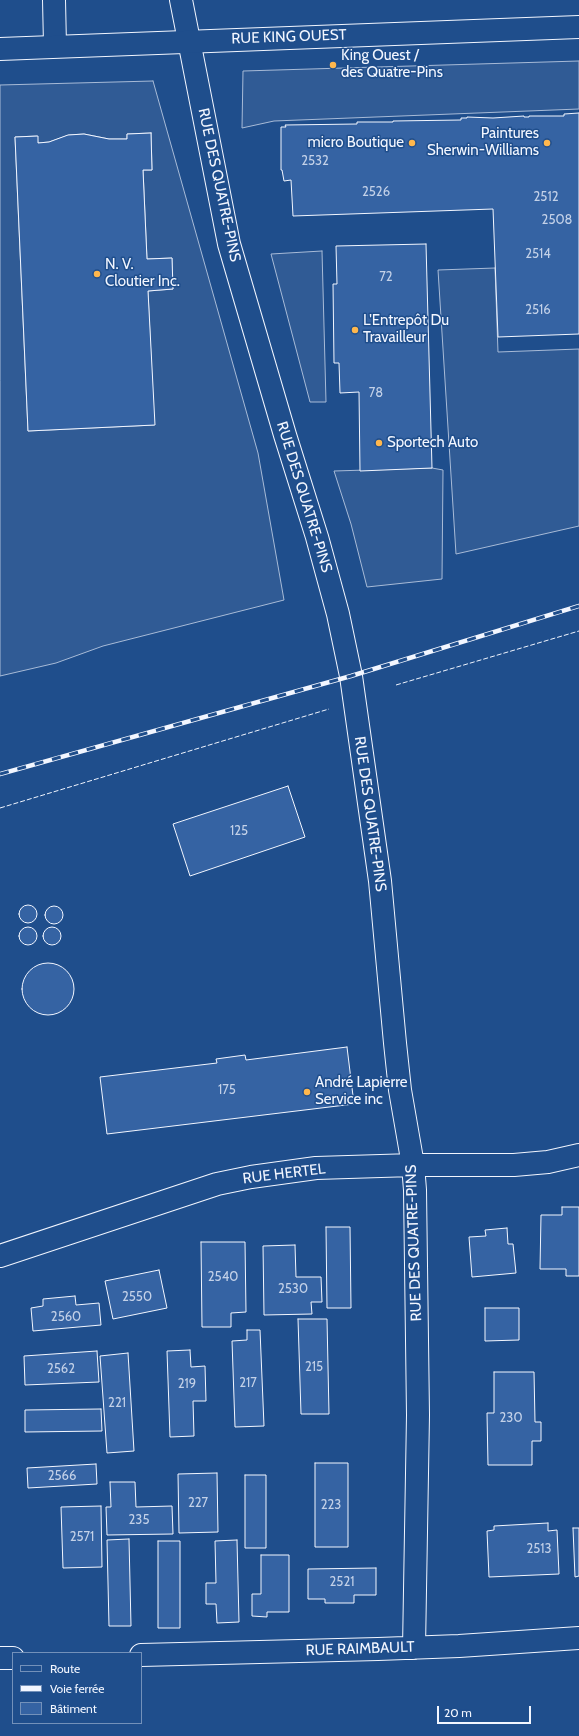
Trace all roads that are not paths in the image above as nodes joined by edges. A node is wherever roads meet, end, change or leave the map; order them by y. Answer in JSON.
{"nodes":[{"id":1,"x":54,"y":0,"type":"edge"},
{"id":2,"x":180,"y":0,"type":"edge"},
{"id":3,"x":579,"y":27,"type":"edge"},
{"id":4,"x":189,"y":40,"type":"junction"},
{"id":5,"x":55,"y":46,"type":"junction"},
{"id":6,"x":0,"y":48,"type":"edge"},
{"id":7,"x":579,"y":1155,"type":"edge"},
{"id":8,"x":413,"y":1165,"type":"junction"},
{"id":9,"x":0,"y":1256,"type":"edge"},
{"id":10,"x":579,"y":1638,"type":"edge"},
{"id":11,"x":414,"y":1648,"type":"junction"},
{"id":12,"x":142,"y":1655,"type":"edge"},
{"id":13,"x":0,"y":1658,"type":"edge"},
{"id":14,"x":12,"y":1658,"type":"edge"}],
"edges":[{"from":1,"to":5,"type":"street"},
{"from":2,"to":4,"type":"street","name":"RUE DES QUATRE-PINS"},
{"from":3,"to":4,"type":"street","name":"RUE KING OUEST"},
{"from":4,"to":5,"type":"street","name":"RUE KING OUEST"},
{"from":4,"to":8,"type":"street","name":"RUE DES QUATRE-PINS"},
{"from":5,"to":6,"type":"street","name":"RUE KING OUEST"},
{"from":7,"to":8,"type":"street","name":"RUE HERTEL"},
{"from":8,"to":9,"type":"street","name":"RUE HERTEL"},
{"from":8,"to":11,"type":"street","name":"RUE DES QUATRE-PINS"},
{"from":10,"to":11,"type":"street","name":"RUE RAIMBAULT"},
{"from":11,"to":12,"type":"street","name":"RUE RAIMBAULT"},
{"from":13,"to":14,"type":"street"}]}
